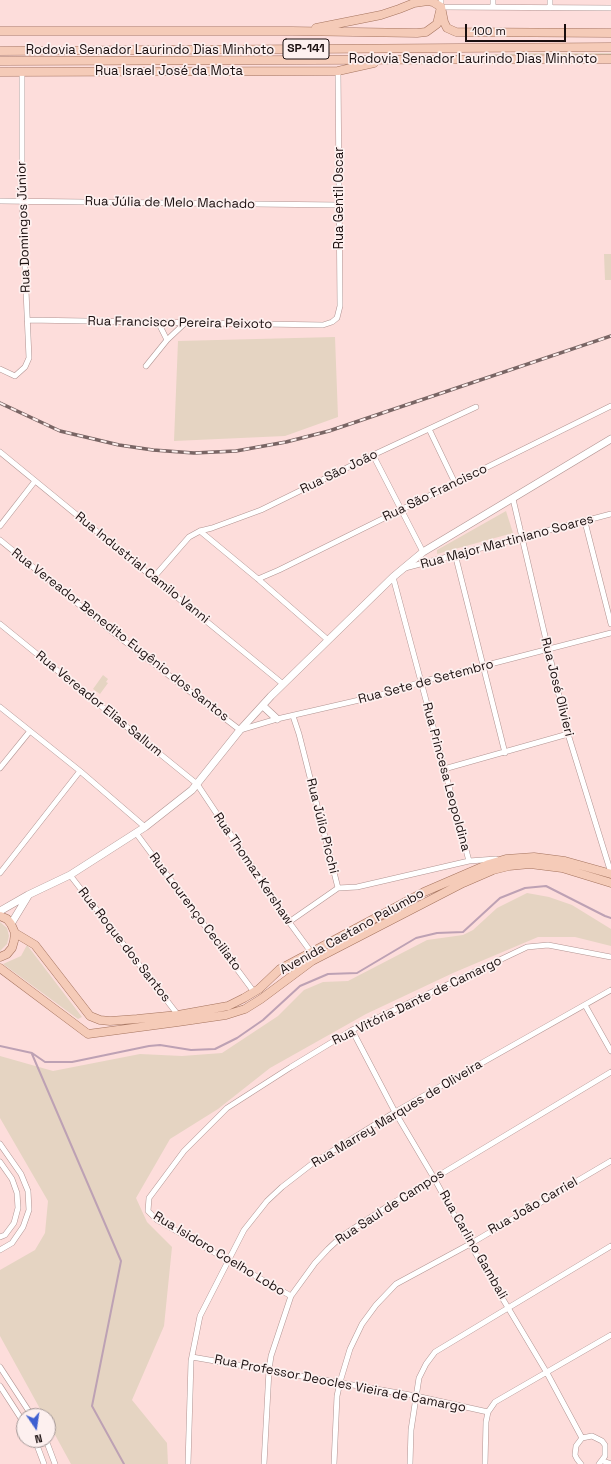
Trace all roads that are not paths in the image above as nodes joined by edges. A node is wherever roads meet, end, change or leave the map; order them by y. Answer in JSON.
{"nodes":[{"id":1,"x":411,"y":0,"type":"edge"},
{"id":2,"x":493,"y":0,"type":"edge"},
{"id":3,"x":550,"y":0,"type":"edge"},
{"id":4,"x":441,"y":4,"type":"edge"},
{"id":5,"x":405,"y":7,"type":"junction"},
{"id":6,"x":493,"y":7,"type":"junction"},
{"id":7,"x":550,"y":8,"type":"junction"},
{"id":8,"x":611,"y":8,"type":"edge"},
{"id":9,"x":0,"y":31,"type":"edge"},
{"id":10,"x":292,"y":31,"type":"junction"},
{"id":11,"x":611,"y":33,"type":"edge"},
{"id":12,"x":611,"y":47,"type":"edge"},
{"id":13,"x":0,"y":51,"type":"edge"},
{"id":14,"x":397,"y":59,"type":"junction"},
{"id":15,"x":611,"y":59,"type":"edge"},
{"id":16,"x":0,"y":61,"type":"edge"},
{"id":17,"x":338,"y":71,"type":"junction"},
{"id":18,"x":0,"y":72,"type":"edge"},
{"id":19,"x":22,"y":72,"type":"junction"},
{"id":20,"x":0,"y":201,"type":"edge"},
{"id":21,"x":22,"y":201,"type":"junction"},
{"id":22,"x":339,"y":205,"type":"junction"},
{"id":23,"x":27,"y":320,"type":"junction"},
{"id":24,"x":158,"y":322,"type":"junction"},
{"id":25,"x":332,"y":322,"type":"joint"},
{"id":26,"x":185,"y":323,"type":"junction"},
{"id":27,"x":167,"y":340,"type":"junction"},
{"id":28,"x":146,"y":366,"type":"dead end"},
{"id":29,"x":0,"y":369,"type":"edge"},
{"id":30,"x":611,"y":406,"type":"edge"},
{"id":31,"x":476,"y":407,"type":"dead end"},
{"id":32,"x":429,"y":429,"type":"junction"},
{"id":33,"x":611,"y":439,"type":"edge"},
{"id":34,"x":0,"y":452,"type":"edge"},
{"id":35,"x":373,"y":455,"type":"junction"},
{"id":36,"x":35,"y":481,"type":"junction"},
{"id":37,"x":456,"y":483,"type":"junction"},
{"id":38,"x":513,"y":499,"type":"junction"},
{"id":39,"x":402,"y":509,"type":"junction"},
{"id":40,"x":611,"y":514,"type":"edge"},
{"id":41,"x":585,"y":522,"type":"junction"},
{"id":42,"x":0,"y":526,"type":"edge"},
{"id":43,"x":200,"y":532,"type":"junction"},
{"id":44,"x":523,"y":538,"type":"junction"},
{"id":45,"x":0,"y":540,"type":"edge"},
{"id":46,"x":424,"y":552,"type":"junction"},
{"id":47,"x":455,"y":554,"type":"junction"},
{"id":48,"x":402,"y":569,"type":"junction"},
{"id":49,"x":154,"y":577,"type":"junction"},
{"id":50,"x":393,"y":577,"type":"junction"},
{"id":51,"x":258,"y":579,"type":"junction"},
{"id":52,"x":0,"y":624,"type":"edge"},
{"id":53,"x":611,"y":624,"type":"edge"},
{"id":54,"x":611,"y":633,"type":"edge"},
{"id":55,"x":328,"y":640,"type":"junction"},
{"id":56,"x":547,"y":649,"type":"junction"},
{"id":57,"x":483,"y":666,"type":"junction"},
{"id":58,"x":421,"y":682,"type":"junction"},
{"id":59,"x":283,"y":684,"type":"junction"},
{"id":60,"x":263,"y":706,"type":"junction"},
{"id":61,"x":0,"y":707,"type":"edge"},
{"id":62,"x":293,"y":716,"type":"junction"},
{"id":63,"x":277,"y":719,"type":"junction"},
{"id":64,"x":240,"y":730,"type":"junction"},
{"id":65,"x":30,"y":732,"type":"junction"},
{"id":66,"x":568,"y":734,"type":"junction"},
{"id":67,"x":505,"y":753,"type":"junction"},
{"id":68,"x":0,"y":768,"type":"edge"},
{"id":69,"x":444,"y":769,"type":"junction"},
{"id":70,"x":80,"y":771,"type":"junction"},
{"id":71,"x":197,"y":784,"type":"junction"},
{"id":72,"x":145,"y":827,"type":"junction"},
{"id":73,"x":136,"y":833,"type":"junction"},
{"id":74,"x":506,"y":859,"type":"junction"},
{"id":75,"x":469,"y":861,"type":"junction"},
{"id":76,"x":0,"y":873,"type":"edge"},
{"id":77,"x":611,"y":874,"type":"edge"},
{"id":78,"x":70,"y":875,"type":"junction"},
{"id":79,"x":611,"y":883,"type":"edge"},
{"id":80,"x":338,"y":888,"type":"junction"},
{"id":81,"x":28,"y":896,"type":"junction"},
{"id":82,"x":0,"y":911,"type":"edge"},
{"id":83,"x":0,"y":916,"type":"edge"},
{"id":84,"x":289,"y":922,"type":"junction"},
{"id":85,"x":11,"y":924,"type":"junction"},
{"id":86,"x":14,"y":933,"type":"junction"},
{"id":87,"x":311,"y":952,"type":"junction"},
{"id":88,"x":0,"y":957,"type":"edge"},
{"id":89,"x":611,"y":958,"type":"edge"},
{"id":90,"x":0,"y":968,"type":"edge"},
{"id":91,"x":611,"y":990,"type":"edge"},
{"id":92,"x":254,"y":992,"type":"junction"},
{"id":93,"x":585,"y":1005,"type":"junction"},
{"id":94,"x":178,"y":1014,"type":"junction"},
{"id":95,"x":352,"y":1030,"type":"junction"},
{"id":96,"x":611,"y":1051,"type":"edge"},
{"id":97,"x":611,"y":1072,"type":"edge"},
{"id":98,"x":395,"y":1112,"type":"junction"},
{"id":99,"x":0,"y":1144,"type":"edge"},
{"id":100,"x":611,"y":1160,"type":"edge"},
{"id":101,"x":0,"y":1162,"type":"edge"},
{"id":102,"x":434,"y":1178,"type":"junction"},
{"id":103,"x":148,"y":1211,"type":"joint"},
{"id":104,"x":0,"y":1237,"type":"edge"},
{"id":105,"x":470,"y":1244,"type":"junction"},
{"id":106,"x":611,"y":1246,"type":"edge"},
{"id":107,"x":0,"y":1250,"type":"edge"},
{"id":108,"x":228,"y":1260,"type":"junction"},
{"id":109,"x":291,"y":1296,"type":"junction"},
{"id":110,"x":508,"y":1307,"type":"junction"},
{"id":111,"x":611,"y":1335,"type":"edge"},
{"id":112,"x":192,"y":1357,"type":"junction"},
{"id":113,"x":0,"y":1367,"type":"edge"},
{"id":114,"x":269,"y":1370,"type":"junction"},
{"id":115,"x":546,"y":1373,"type":"junction"},
{"id":116,"x":340,"y":1382,"type":"junction"},
{"id":117,"x":0,"y":1386,"type":"edge"},
{"id":118,"x":416,"y":1396,"type":"junction"},
{"id":119,"x":27,"y":1408,"type":"edge"},
{"id":120,"x":16,"y":1411,"type":"edge"},
{"id":121,"x":488,"y":1412,"type":"junction"},
{"id":122,"x":582,"y":1438,"type":"junction"},
{"id":123,"x":604,"y":1445,"type":"junction"},
{"id":124,"x":611,"y":1446,"type":"edge"},
{"id":125,"x":38,"y":1448,"type":"edge"},
{"id":126,"x":49,"y":1448,"type":"edge"},
{"id":127,"x":601,"y":1462,"type":"edge"},
{"id":128,"x":44,"y":1464,"type":"edge"},
{"id":129,"x":55,"y":1464,"type":"edge"},
{"id":130,"x":188,"y":1464,"type":"edge"},
{"id":131,"x":264,"y":1464,"type":"edge"},
{"id":132,"x":334,"y":1464,"type":"edge"},
{"id":133,"x":410,"y":1464,"type":"edge"},
{"id":134,"x":485,"y":1464,"type":"edge"},
{"id":135,"x":582,"y":1464,"type":"edge"},
{"id":136,"x":611,"y":1464,"type":"edge"}],
"edges":[{"from":1,"to":5,"type":"street"},
{"from":2,"to":6,"type":"street"},
{"from":3,"to":7,"type":"street"},
{"from":4,"to":5,"type":"main road","number":"SP-141"},
{"from":4,"to":6,"type":"street"},
{"from":4,"to":10,"type":"main road","number":"SP-141"},
{"from":4,"to":11,"type":"main road"},
{"from":5,"to":10,"type":"main road","number":"SP-141"},
{"from":6,"to":7,"type":"street"},
{"from":7,"to":8,"type":"street"},
{"from":9,"to":10,"type":"main road","number":"SP-141"},
{"from":12,"to":13,"type":"main road","name":"Rodovia Senador Laurindo Dias Minhoto","number":"SP-141"},
{"from":14,"to":15,"type":"main road","name":"Rodovia Senador Laurindo Dias Minhoto","number":"SP-141"},
{"from":14,"to":16,"type":"main road","name":"Rodovia Senador Laurindo Dias Minhoto","number":"SP-141"},
{"from":14,"to":17,"type":"main road","name":"Rua Israel José da Mota"},
{"from":17,"to":19,"type":"main road","name":"Rua Israel José da Mota","number":"SP-141"},
{"from":17,"to":22,"type":"street","name":"Rua Gentil Oscar"},
{"from":18,"to":19,"type":"main road","name":"Rua Israel José da Mota","number":"SP-141"},
{"from":19,"to":21,"type":"street","name":"Rua Domingos Júnior"},
{"from":20,"to":21,"type":"street","name":"Rua Júlia de Melo Machado"},
{"from":21,"to":22,"type":"street","name":"Rua Júlia de Melo Machado"},
{"from":21,"to":23,"type":"street","name":"Rua Domingos Júnior"},
{"from":22,"to":25,"type":"street","name":"Rua Gentil Oscar"},
{"from":23,"to":24,"type":"street","name":"Rua Francisco Pereira Peixoto"},
{"from":23,"to":29,"type":"street","name":"Rua Domingos Júnior"},
{"from":24,"to":26,"type":"street","name":"Rua Francisco Pereira Peixoto"},
{"from":24,"to":27,"type":"street"},
{"from":25,"to":26,"type":"street","name":"Rua Francisco Pereira Peixoto"},
{"from":26,"to":27,"type":"street"},
{"from":27,"to":28,"type":"street"},
{"from":30,"to":37,"type":"street","name":"Rua São Francisco"},
{"from":31,"to":32,"type":"street","name":"Rua São João"},
{"from":32,"to":35,"type":"street","name":"Rua São João"},
{"from":32,"to":37,"type":"street"},
{"from":33,"to":38,"type":"main road"},
{"from":34,"to":36,"type":"street","name":"Rua Industrial Camilo Vanni"},
{"from":35,"to":39,"type":"street"},
{"from":35,"to":43,"type":"street","name":"Rua São João"},
{"from":36,"to":42,"type":"street"},
{"from":36,"to":49,"type":"street","name":"Rua Industrial Camilo Vanni"},
{"from":37,"to":39,"type":"street","name":"Rua São Francisco"},
{"from":38,"to":44,"type":"street","name":"Rua José Olivieri"},
{"from":38,"to":46,"type":"main road"},
{"from":39,"to":46,"type":"street"},
{"from":39,"to":51,"type":"street","name":"Rua São Francisco"},
{"from":40,"to":41,"type":"street","name":"Rua Major Martiniano Soares"},
{"from":41,"to":44,"type":"street","name":"Rua Major Martiniano Soares"},
{"from":41,"to":53,"type":"street"},
{"from":43,"to":49,"type":"street","name":"Rua São João"},
{"from":43,"to":51,"type":"street"},
{"from":44,"to":47,"type":"street","name":"Rua Major Martiniano Soares"},
{"from":44,"to":56,"type":"street","name":"Rua José Olivieri"},
{"from":45,"to":64,"type":"street","name":"Rua Vereador Benedito Eugênio dos Santos"},
{"from":46,"to":48,"type":"main road"},
{"from":47,"to":48,"type":"street","name":"Rua Major Martiniano Soares"},
{"from":47,"to":57,"type":"street"},
{"from":48,"to":50,"type":"main road"},
{"from":49,"to":59,"type":"street","name":"Rua Industrial Camilo Vanni"},
{"from":50,"to":55,"type":"main road"},
{"from":50,"to":58,"type":"street","name":"Rua Princesa Leopoldina"},
{"from":51,"to":55,"type":"street"},
{"from":52,"to":71,"type":"street","name":"Rua Vereador Elias Sallum"},
{"from":54,"to":56,"type":"street","name":"Rua Sete de Setembro"},
{"from":55,"to":59,"type":"main road"},
{"from":56,"to":57,"type":"street","name":"Rua Sete de Setembro"},
{"from":56,"to":66,"type":"street","name":"Rua José Olivieri"},
{"from":57,"to":58,"type":"street","name":"Rua Sete de Setembro"},
{"from":57,"to":67,"type":"street"},
{"from":58,"to":62,"type":"street","name":"Rua Sete de Setembro"},
{"from":58,"to":69,"type":"street","name":"Rua Princesa Leopoldina"},
{"from":59,"to":60,"type":"main road"},
{"from":60,"to":63,"type":"main road"},
{"from":60,"to":64,"type":"main road"},
{"from":61,"to":65,"type":"street"},
{"from":62,"to":63,"type":"street","name":"Rua Sete de Setembro"},
{"from":62,"to":80,"type":"street","name":"Rua Júlio Picchi"},
{"from":63,"to":64,"type":"street","name":"Rua Sete de Setembro"},
{"from":64,"to":71,"type":"main road"},
{"from":65,"to":68,"type":"street"},
{"from":65,"to":70,"type":"street"},
{"from":66,"to":67,"type":"street"},
{"from":66,"to":77,"type":"street","name":"Rua José Olivieri"},
{"from":67,"to":69,"type":"street"},
{"from":69,"to":75,"type":"street","name":"Rua Princesa Leopoldina"},
{"from":70,"to":72,"type":"street"},
{"from":70,"to":76,"type":"street"},
{"from":71,"to":72,"type":"main road"},
{"from":71,"to":84,"type":"street","name":"Rua Thomaz Kershaw"},
{"from":72,"to":73,"type":"main road"},
{"from":73,"to":78,"type":"main road"},
{"from":73,"to":92,"type":"street","name":"Rua Lourenço Ceciliato"},
{"from":74,"to":75,"type":"street","name":"Rua Júlio Picchi"},
{"from":74,"to":77,"type":"main road","name":"Avenida Caetano Palumbo"},
{"from":74,"to":87,"type":"main road","name":"Avenida Caetano Palumbo"},
{"from":75,"to":80,"type":"street","name":"Rua Júlio Picchi"},
{"from":78,"to":81,"type":"main road"},
{"from":78,"to":94,"type":"street","name":"Rua Roque dos Santos"},
{"from":79,"to":90,"type":"main road","name":"Avenida Caetano Palumbo"},
{"from":80,"to":84,"type":"street"},
{"from":81,"to":82,"type":"main road"},
{"from":81,"to":85,"type":"main road"},
{"from":83,"to":85,"type":"main road"},
{"from":84,"to":87,"type":"street","name":"Rua Thomaz Kershaw"},
{"from":85,"to":86,"type":"main road"},
{"from":86,"to":88,"type":"main road"},
{"from":86,"to":94,"type":"main road","name":"Avenida Caetano Palumbo"},
{"from":87,"to":92,"type":"main road","name":"Avenida Caetano Palumbo"},
{"from":89,"to":95,"type":"street","name":"Rua Vitória Dante de Camargo"},
{"from":91,"to":93,"type":"street","name":"Rua Marrey Marques de Oliveira"},
{"from":92,"to":94,"type":"main road","name":"Avenida Caetano Palumbo"},
{"from":93,"to":96,"type":"street"},
{"from":93,"to":98,"type":"street","name":"Rua Marrey Marques de Oliveira"},
{"from":95,"to":98,"type":"street","name":"Rua Carlino Gambali"},
{"from":95,"to":103,"type":"street","name":"Rua Vitória Dante de Camargo"},
{"from":97,"to":102,"type":"street","name":"Rua Saul de Campos"},
{"from":98,"to":102,"type":"street","name":"Rua Carlino Gambali"},
{"from":98,"to":108,"type":"street","name":"Rua Marrey Marques de Oliveira"},
{"from":99,"to":107,"type":"street"},
{"from":100,"to":105,"type":"street","name":"Rua João Carriel"},
{"from":101,"to":104,"type":"street"},
{"from":102,"to":105,"type":"street","name":"Rua Carlino Gambali"},
{"from":102,"to":109,"type":"street","name":"Rua Saul de Campos"},
{"from":103,"to":108,"type":"street","name":"Rua Isidoro Coelho Lobo"},
{"from":105,"to":110,"type":"street","name":"Rua Carlino Gambali"},
{"from":105,"to":116,"type":"street","name":"Rua João Carriel"},
{"from":106,"to":110,"type":"street"},
{"from":108,"to":109,"type":"street","name":"Rua Isidoro Coelho Lobo"},
{"from":108,"to":112,"type":"street","name":"Rua Marrey Marques de Oliveira"},
{"from":109,"to":114,"type":"street","name":"Rua Saul de Campos"},
{"from":110,"to":115,"type":"street","name":"Rua Carlino Gambali"},
{"from":110,"to":118,"type":"street"},
{"from":111,"to":115,"type":"street"},
{"from":112,"to":114,"type":"street","name":"Rua Professor Deocles Vieira de Camargo"},
{"from":112,"to":130,"type":"street","name":"Rua Marrey Marques de Oliveira"},
{"from":113,"to":119,"type":"street"},
{"from":114,"to":116,"type":"street","name":"Rua Professor Deocles Vieira de Camargo"},
{"from":114,"to":131,"type":"street","name":"Rua Saul de Campos"},
{"from":115,"to":121,"type":"street"},
{"from":115,"to":122,"type":"street","name":"Rua Carlino Gambali"},
{"from":116,"to":118,"type":"street","name":"Rua Professor Deocles Vieira de Camargo"},
{"from":116,"to":132,"type":"street","name":"Rua João Carriel"},
{"from":117,"to":120,"type":"street"},
{"from":118,"to":121,"type":"street","name":"Rua Professor Deocles Vieira de Camargo"},
{"from":118,"to":133,"type":"street"},
{"from":121,"to":134,"type":"street"},
{"from":122,"to":123,"type":"street"},
{"from":122,"to":135,"type":"street"},
{"from":123,"to":124,"type":"street"},
{"from":123,"to":127,"type":"street"},
{"from":125,"to":128,"type":"street"},
{"from":126,"to":129,"type":"street"},
{"from":127,"to":136,"type":"street"}]}
